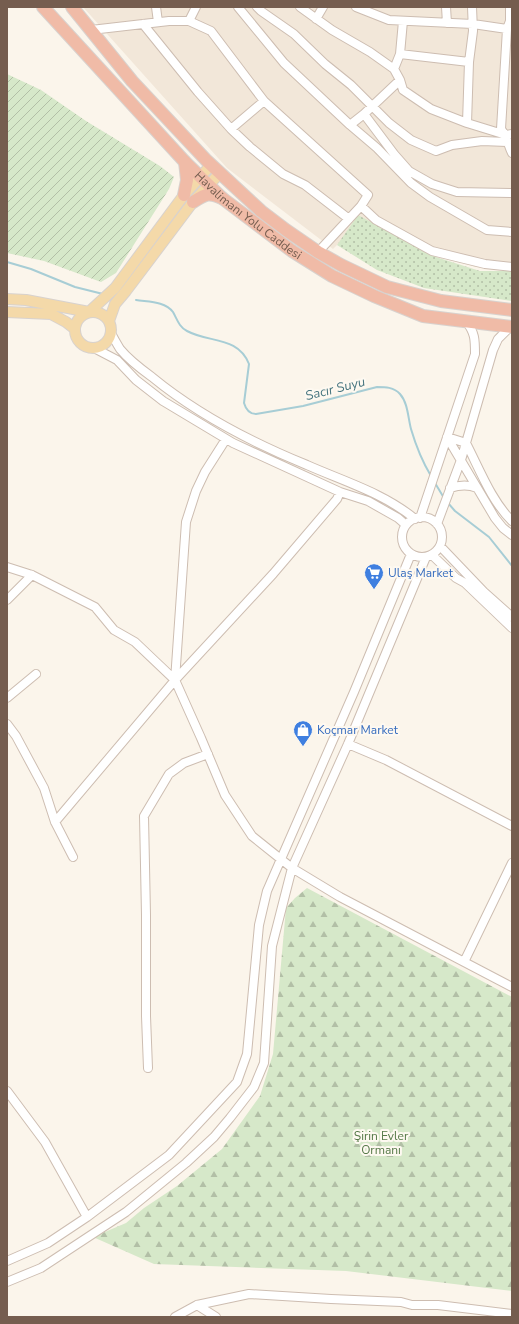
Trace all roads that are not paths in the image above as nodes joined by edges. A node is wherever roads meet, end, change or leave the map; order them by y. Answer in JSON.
{"nodes":[{"id":1,"x":43,"y":7,"type":"edge"},
{"id":2,"x":72,"y":7,"type":"edge"},
{"id":3,"x":156,"y":7,"type":"edge"},
{"id":4,"x":196,"y":7,"type":"edge"},
{"id":5,"x":238,"y":7,"type":"edge"},
{"id":6,"x":300,"y":7,"type":"edge"},
{"id":7,"x":323,"y":7,"type":"edge"},
{"id":8,"x":356,"y":7,"type":"edge"},
{"id":9,"x":380,"y":7,"type":"edge"},
{"id":10,"x":446,"y":7,"type":"edge"},
{"id":11,"x":472,"y":7,"type":"edge"},
{"id":12,"x":510,"y":7,"type":"edge"},
{"id":13,"x":262,"y":8,"type":"edge"},
{"id":14,"x":380,"y":17,"type":"junction"},
{"id":15,"x":316,"y":19,"type":"junction"},
{"id":16,"x":189,"y":21,"type":"junction"},
{"id":17,"x":404,"y":21,"type":"junction"},
{"id":18,"x":158,"y":22,"type":"junction"},
{"id":19,"x":447,"y":23,"type":"junction"},
{"id":20,"x":143,"y":24,"type":"junction"},
{"id":21,"x":473,"y":24,"type":"junction"},
{"id":22,"x":507,"y":29,"type":"junction"},
{"id":23,"x":91,"y":30,"type":"junction"},
{"id":24,"x":509,"y":43,"type":"edge"},
{"id":25,"x":400,"y":54,"type":"junction"},
{"id":26,"x":469,"y":62,"type":"junction"},
{"id":27,"x":394,"y":69,"type":"junction"},
{"id":28,"x":400,"y":80,"type":"junction"},
{"id":29,"x":264,"y":101,"type":"junction"},
{"id":30,"x":371,"y":107,"type":"junction"},
{"id":31,"x":364,"y":114,"type":"junction"},
{"id":32,"x":467,"y":123,"type":"junction"},
{"id":33,"x":350,"y":125,"type":"junction"},
{"id":34,"x":231,"y":128,"type":"junction"},
{"id":35,"x":508,"y":137,"type":"edge"},
{"id":36,"x":512,"y":153,"type":"edge"},
{"id":37,"x":186,"y":162,"type":"junction"},
{"id":38,"x":215,"y":169,"type":"junction"},
{"id":39,"x":200,"y":176,"type":"junction"},
{"id":40,"x":209,"y":185,"type":"junction"},
{"id":41,"x":434,"y":185,"type":"junction"},
{"id":42,"x":512,"y":193,"type":"edge"},
{"id":43,"x":430,"y":197,"type":"junction"},
{"id":44,"x":188,"y":198,"type":"junction"},
{"id":45,"x":222,"y":198,"type":"junction"},
{"id":46,"x":361,"y":206,"type":"junction"},
{"id":47,"x":349,"y":219,"type":"junction"},
{"id":48,"x":512,"y":232,"type":"edge"},
{"id":49,"x":318,"y":252,"type":"junction"},
{"id":50,"x":512,"y":267,"type":"edge"},
{"id":51,"x":7,"y":299,"type":"edge"},
{"id":52,"x":512,"y":310,"type":"edge"},
{"id":53,"x":7,"y":312,"type":"edge"},
{"id":54,"x":89,"y":312,"type":"junction"},
{"id":55,"x":109,"y":321,"type":"junction"},
{"id":56,"x":466,"y":321,"type":"junction"},
{"id":57,"x":511,"y":327,"type":"edge"},
{"id":58,"x":75,"y":329,"type":"junction"},
{"id":59,"x":111,"y":333,"type":"junction"},
{"id":60,"x":94,"y":348,"type":"junction"},
{"id":61,"x":447,"y":438,"type":"junction"},
{"id":62,"x":226,"y":439,"type":"junction"},
{"id":63,"x":466,"y":443,"type":"junction"},
{"id":64,"x":461,"y":460,"type":"junction"},
{"id":65,"x":450,"y":488,"type":"junction"},
{"id":66,"x":478,"y":488,"type":"junction"},
{"id":67,"x":340,"y":492,"type":"junction"},
{"id":68,"x":417,"y":518,"type":"junction"},
{"id":69,"x":512,"y":521,"type":"edge"},
{"id":70,"x":437,"y":524,"type":"junction"},
{"id":71,"x":406,"y":525,"type":"junction"},
{"id":72,"x":512,"y":535,"type":"edge"},
{"id":73,"x":440,"y":546,"type":"junction"},
{"id":74,"x":411,"y":554,"type":"junction"},
{"id":75,"x":429,"y":556,"type":"junction"},
{"id":76,"x":7,"y":567,"type":"edge"},
{"id":77,"x":32,"y":575,"type":"junction"},
{"id":78,"x":7,"y":600,"type":"edge"},
{"id":79,"x":512,"y":617,"type":"edge"},
{"id":80,"x":512,"y":628,"type":"edge"},
{"id":81,"x":36,"y":674,"type":"dead end"},
{"id":82,"x":175,"y":680,"type":"junction"},
{"id":83,"x":7,"y":698,"type":"edge"},
{"id":84,"x":7,"y":724,"type":"edge"},
{"id":85,"x":348,"y":744,"type":"junction"},
{"id":86,"x":208,"y":754,"type":"junction"},
{"id":87,"x":56,"y":822,"type":"junction"},
{"id":88,"x":512,"y":826,"type":"edge"},
{"id":89,"x":73,"y":857,"type":"dead end"},
{"id":90,"x":280,"y":859,"type":"junction"},
{"id":91,"x":512,"y":863,"type":"edge"},
{"id":92,"x":292,"y":868,"type":"junction"},
{"id":93,"x":464,"y":962,"type":"junction"},
{"id":94,"x":512,"y":987,"type":"edge"},
{"id":95,"x":148,"y":1068,"type":"dead end"},
{"id":96,"x":7,"y":1091,"type":"edge"},
{"id":97,"x":87,"y":1216,"type":"junction"},
{"id":98,"x":7,"y":1261,"type":"edge"},
{"id":99,"x":7,"y":1282,"type":"edge"},
{"id":100,"x":197,"y":1305,"type":"junction"},
{"id":101,"x":512,"y":1314,"type":"edge"},
{"id":102,"x":175,"y":1317,"type":"edge"},
{"id":103,"x":216,"y":1317,"type":"edge"}],
"edges":[{"from":1,"to":37,"type":"highway","name":"Havalimanı Yolu Caddesi"},
{"from":2,"to":23,"type":"highway","name":"Havalimanı Yolu Caddesi"},
{"from":3,"to":18,"type":"street"},
{"from":4,"to":16,"type":"street"},
{"from":5,"to":33,"type":"street"},
{"from":6,"to":15,"type":"street"},
{"from":7,"to":15,"type":"street"},
{"from":8,"to":14,"type":"street"},
{"from":9,"to":14,"type":"street"},
{"from":10,"to":19,"type":"street"},
{"from":11,"to":21,"type":"street"},
{"from":12,"to":22,"type":"street"},
{"from":13,"to":30,"type":"street"},
{"from":14,"to":17,"type":"street"},
{"from":15,"to":27,"type":"street"},
{"from":16,"to":18,"type":"street"},
{"from":16,"to":29,"type":"street"},
{"from":17,"to":19,"type":"street"},
{"from":17,"to":25,"type":"street"},
{"from":18,"to":20,"type":"street"},
{"from":19,"to":21,"type":"street"},
{"from":20,"to":23,"type":"street"},
{"from":20,"to":34,"type":"street"},
{"from":21,"to":22,"type":"street"},
{"from":21,"to":26,"type":"street"},
{"from":22,"to":24,"type":"street"},
{"from":23,"to":38,"type":"highway","name":"Havalimanı Yolu Caddesi"},
{"from":24,"to":35,"type":"street"},
{"from":25,"to":26,"type":"street"},
{"from":25,"to":27,"type":"street"},
{"from":26,"to":32,"type":"street"},
{"from":27,"to":28,"type":"street"},
{"from":28,"to":30,"type":"street"},
{"from":28,"to":32,"type":"street"},
{"from":29,"to":34,"type":"street"},
{"from":29,"to":46,"type":"street"},
{"from":30,"to":31,"type":"street"},
{"from":30,"to":35,"type":"street"},
{"from":31,"to":33,"type":"street"},
{"from":31,"to":41,"type":"street"},
{"from":32,"to":35,"type":"street"},
{"from":33,"to":43,"type":"street"},
{"from":34,"to":47,"type":"street"},
{"from":35,"to":36,"type":"street"},
{"from":37,"to":39,"type":"highway","name":"Havalimanı Yolu Caddesi"},
{"from":37,"to":44,"type":"highway"},
{"from":38,"to":39,"type":"main road"},
{"from":38,"to":40,"type":"main road"},
{"from":38,"to":49,"type":"highway","name":"Havalimanı Yolu Caddesi"},
{"from":39,"to":40,"type":"highway","name":"Havalimanı Yolu Caddesi"},
{"from":39,"to":44,"type":"main road"},
{"from":40,"to":44,"type":"main road"},
{"from":40,"to":45,"type":"highway","name":"Havalimanı Yolu Caddesi"},
{"from":41,"to":42,"type":"street"},
{"from":41,"to":43,"type":"street"},
{"from":43,"to":48,"type":"street"},
{"from":44,"to":45,"type":"highway"},
{"from":44,"to":54,"type":"main road"},
{"from":44,"to":55,"type":"main road"},
{"from":45,"to":56,"type":"highway","name":"Havalimanı Yolu Caddesi"},
{"from":46,"to":47,"type":"street"},
{"from":46,"to":50,"type":"street"},
{"from":47,"to":49,"type":"street"},
{"from":49,"to":52,"type":"highway","name":"Havalimanı Yolu Caddesi"},
{"from":51,"to":54,"type":"main road"},
{"from":53,"to":58,"type":"main road"},
{"from":54,"to":55,"type":"main road"},
{"from":54,"to":58,"type":"main road"},
{"from":55,"to":59,"type":"main road"},
{"from":56,"to":57,"type":"highway","name":"Havalimanı Yolu Caddesi"},
{"from":56,"to":61,"type":"street"},
{"from":57,"to":63,"type":"street"},
{"from":58,"to":60,"type":"main road"},
{"from":59,"to":60,"type":"main road"},
{"from":59,"to":68,"type":"street"},
{"from":60,"to":62,"type":"street"},
{"from":61,"to":63,"type":"street"},
{"from":61,"to":64,"type":"street"},
{"from":61,"to":68,"type":"street"},
{"from":62,"to":67,"type":"street"},
{"from":62,"to":82,"type":"street"},
{"from":63,"to":64,"type":"street"},
{"from":63,"to":69,"type":"street"},
{"from":64,"to":65,"type":"street"},
{"from":64,"to":66,"type":"street"},
{"from":65,"to":66,"type":"street"},
{"from":65,"to":70,"type":"street"},
{"from":66,"to":72,"type":"street"},
{"from":67,"to":71,"type":"street"},
{"from":67,"to":82,"type":"street"},
{"from":68,"to":70,"type":"street"},
{"from":68,"to":71,"type":"street"},
{"from":70,"to":73,"type":"street"},
{"from":71,"to":74,"type":"street"},
{"from":73,"to":75,"type":"street"},
{"from":73,"to":79,"type":"street"},
{"from":74,"to":75,"type":"street"},
{"from":74,"to":90,"type":"street"},
{"from":75,"to":80,"type":"street"},
{"from":75,"to":85,"type":"street"},
{"from":76,"to":77,"type":"street"},
{"from":77,"to":78,"type":"street"},
{"from":77,"to":82,"type":"street"},
{"from":81,"to":83,"type":"street"},
{"from":82,"to":86,"type":"street"},
{"from":82,"to":87,"type":"street"},
{"from":84,"to":87,"type":"street"},
{"from":85,"to":88,"type":"street"},
{"from":85,"to":92,"type":"street"},
{"from":86,"to":90,"type":"street"},
{"from":86,"to":95,"type":"street"},
{"from":87,"to":89,"type":"street"},
{"from":90,"to":92,"type":"street"},
{"from":90,"to":97,"type":"street"},
{"from":91,"to":93,"type":"street"},
{"from":92,"to":93,"type":"street"},
{"from":92,"to":99,"type":"street"},
{"from":93,"to":94,"type":"street"},
{"from":96,"to":97,"type":"street"},
{"from":97,"to":98,"type":"street"},
{"from":100,"to":101,"type":"street"},
{"from":100,"to":102,"type":"street"},
{"from":100,"to":103,"type":"street"}]}
